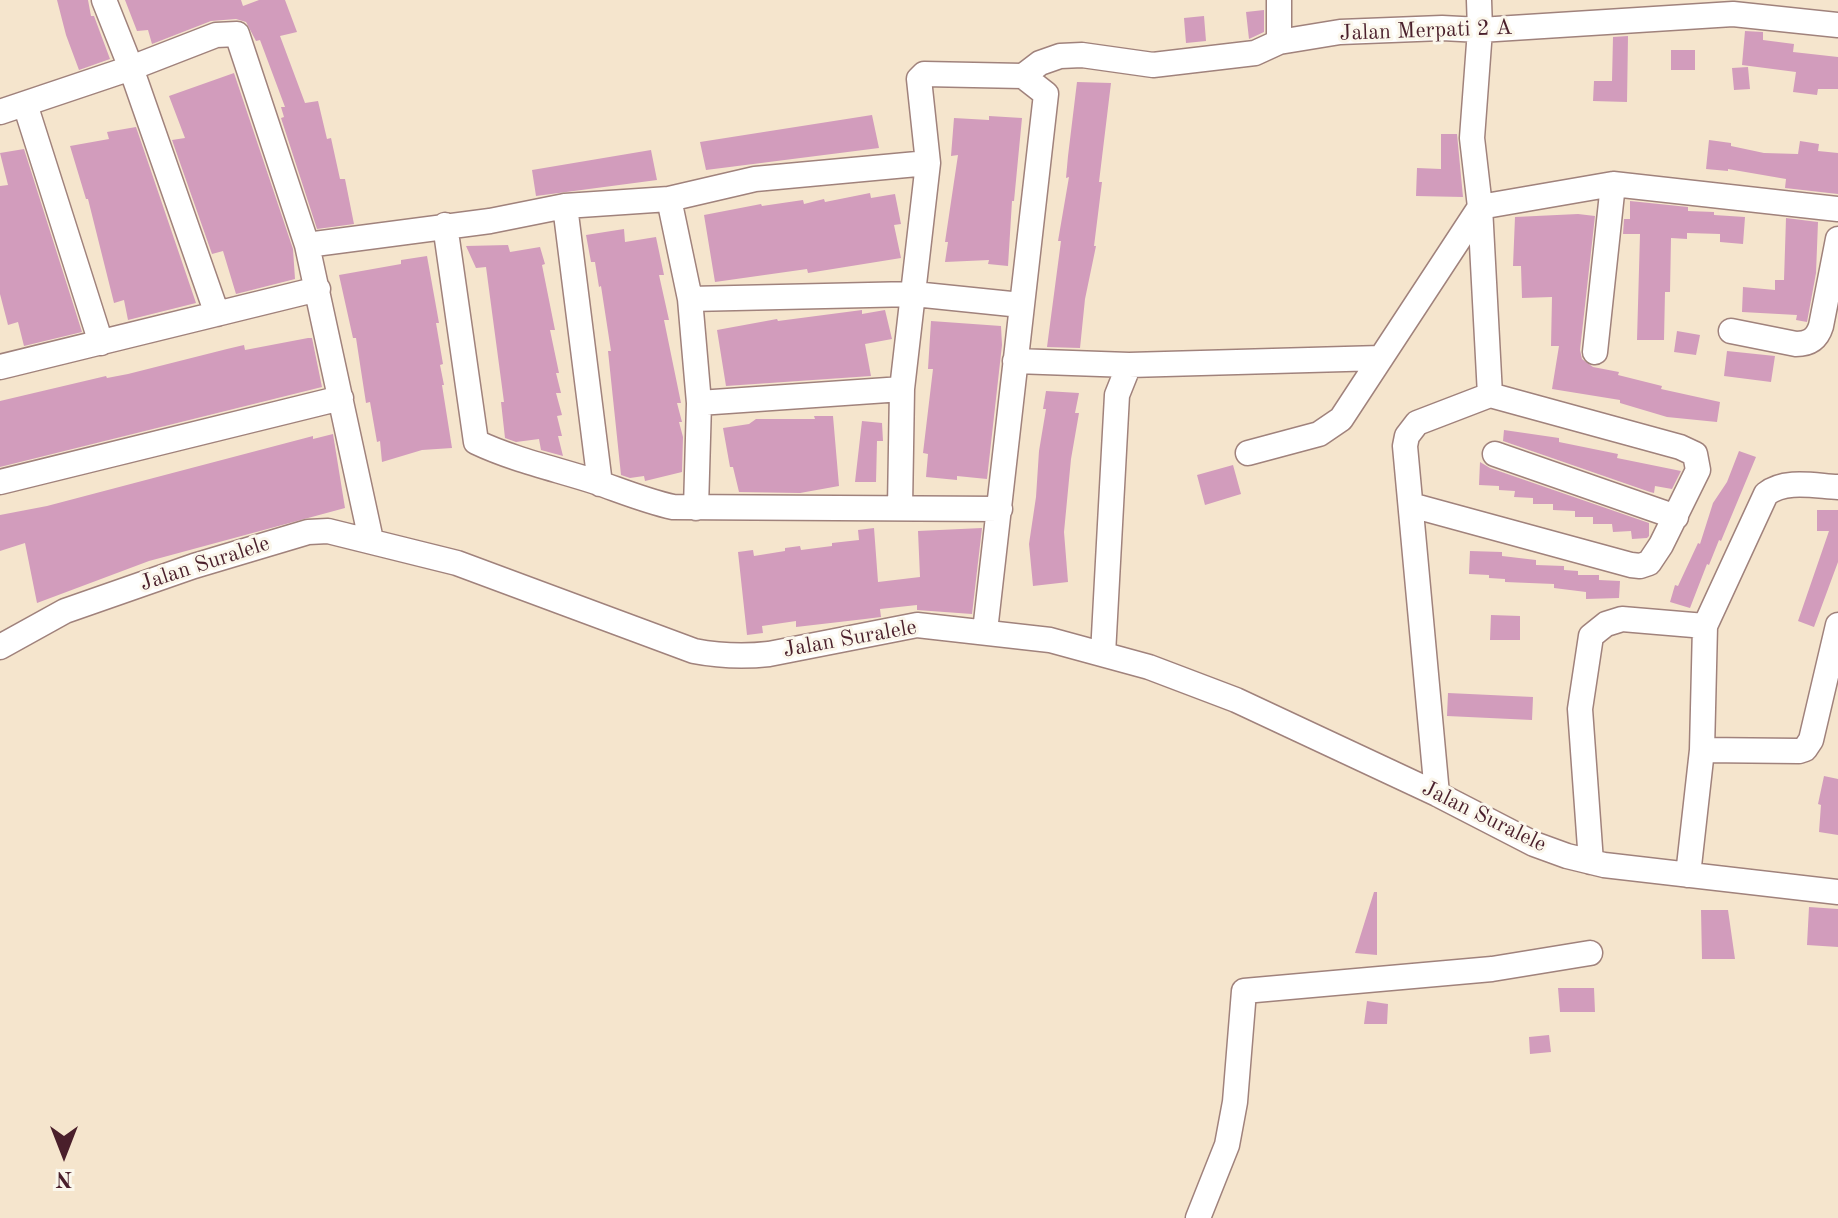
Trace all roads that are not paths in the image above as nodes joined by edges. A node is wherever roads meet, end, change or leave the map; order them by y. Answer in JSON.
{"nodes":[{"id":1,"x":104,"y":0,"type":"edge"},
{"id":2,"x":1279,"y":0,"type":"edge"},
{"id":3,"x":1479,"y":0,"type":"edge"},
{"id":4,"x":1838,"y":25,"type":"edge"},
{"id":5,"x":1480,"y":30,"type":"junction"},
{"id":6,"x":1279,"y":42,"type":"junction"},
{"id":7,"x":131,"y":68,"type":"junction"},
{"id":8,"x":1023,"y":76,"type":"junction"},
{"id":9,"x":25,"y":104,"type":"junction"},
{"id":10,"x":0,"y":112,"type":"edge"},
{"id":11,"x":928,"y":163,"type":"junction"},
{"id":12,"x":1613,"y":184,"type":"junction"},
{"id":13,"x":669,"y":199,"type":"junction"},
{"id":14,"x":565,"y":206,"type":"junction"},
{"id":15,"x":1480,"y":207,"type":"junction"},
{"id":16,"x":1838,"y":209,"type":"edge"},
{"id":17,"x":445,"y":225,"type":"junction"},
{"id":18,"x":1838,"y":239,"type":"edge"},
{"id":19,"x":307,"y":245,"type":"junction"},
{"id":20,"x":318,"y":289,"type":"junction"},
{"id":21,"x":914,"y":294,"type":"junction"},
{"id":22,"x":690,"y":299,"type":"junction"},
{"id":23,"x":1021,"y":305,"type":"junction"},
{"id":24,"x":217,"y":314,"type":"junction"},
{"id":25,"x":1731,"y":331,"type":"dead end"},
{"id":26,"x":1828,"y":334,"type":"edge"},
{"id":27,"x":101,"y":343,"type":"junction"},
{"id":28,"x":1595,"y":352,"type":"dead end"},
{"id":29,"x":1381,"y":358,"type":"junction"},
{"id":30,"x":1015,"y":361,"type":"junction"},
{"id":31,"x":1129,"y":365,"type":"junction"},
{"id":32,"x":0,"y":367,"type":"edge"},
{"id":33,"x":902,"y":389,"type":"junction"},
{"id":34,"x":1490,"y":395,"type":"junction"},
{"id":35,"x":341,"y":398,"type":"junction"},
{"id":36,"x":699,"y":403,"type":"junction"},
{"id":37,"x":1248,"y":453,"type":"dead end"},
{"id":38,"x":1495,"y":454,"type":"dead end"},
{"id":39,"x":0,"y":482,"type":"edge"},
{"id":40,"x":600,"y":484,"type":"junction"},
{"id":41,"x":1838,"y":487,"type":"edge"},
{"id":42,"x":1411,"y":505,"type":"junction"},
{"id":43,"x":900,"y":507,"type":"junction"},
{"id":44,"x":696,"y":508,"type":"junction"},
{"id":45,"x":1000,"y":509,"type":"junction"},
{"id":46,"x":1676,"y":517,"type":"junction"},
{"id":47,"x":371,"y":540,"type":"junction"},
{"id":48,"x":1838,"y":625,"type":"edge"},
{"id":49,"x":1705,"y":626,"type":"junction"},
{"id":50,"x":985,"y":631,"type":"junction"},
{"id":51,"x":0,"y":647,"type":"edge"},
{"id":52,"x":1103,"y":654,"type":"junction"},
{"id":53,"x":1702,"y":750,"type":"junction"},
{"id":54,"x":1437,"y":794,"type":"junction"},
{"id":55,"x":1591,"y":862,"type":"junction"},
{"id":56,"x":1688,"y":875,"type":"junction"},
{"id":57,"x":1838,"y":892,"type":"edge"},
{"id":58,"x":1590,"y":953,"type":"dead end"},
{"id":59,"x":1198,"y":1218,"type":"edge"}],
"edges":[{"from":1,"to":7,"type":"street"},
{"from":2,"to":6,"type":"street"},
{"from":3,"to":5,"type":"street"},
{"from":4,"to":5,"type":"street","name":"Jalan Merpati 2 A"},
{"from":5,"to":6,"type":"street","name":"Jalan Merpati 2 A"},
{"from":5,"to":15,"type":"street"},
{"from":6,"to":8,"type":"street","name":"Jalan Merpati 2 A"},
{"from":7,"to":9,"type":"street"},
{"from":7,"to":19,"type":"street"},
{"from":7,"to":24,"type":"street"},
{"from":8,"to":11,"type":"street"},
{"from":8,"to":23,"type":"street"},
{"from":9,"to":10,"type":"street"},
{"from":9,"to":27,"type":"street"},
{"from":11,"to":13,"type":"street"},
{"from":11,"to":21,"type":"street"},
{"from":12,"to":15,"type":"street"},
{"from":12,"to":16,"type":"street"},
{"from":12,"to":28,"type":"street"},
{"from":13,"to":14,"type":"street"},
{"from":13,"to":22,"type":"street"},
{"from":14,"to":17,"type":"street"},
{"from":14,"to":40,"type":"street"},
{"from":15,"to":29,"type":"street"},
{"from":15,"to":34,"type":"street"},
{"from":17,"to":19,"type":"street"},
{"from":17,"to":40,"type":"street"},
{"from":18,"to":26,"type":"street"},
{"from":19,"to":20,"type":"street"},
{"from":20,"to":24,"type":"street"},
{"from":20,"to":35,"type":"street"},
{"from":21,"to":22,"type":"street"},
{"from":21,"to":23,"type":"street"},
{"from":21,"to":33,"type":"street"},
{"from":22,"to":36,"type":"street"},
{"from":23,"to":30,"type":"street"},
{"from":24,"to":27,"type":"street"},
{"from":25,"to":26,"type":"street"},
{"from":27,"to":32,"type":"street"},
{"from":29,"to":31,"type":"street"},
{"from":29,"to":37,"type":"street"},
{"from":30,"to":31,"type":"street"},
{"from":30,"to":45,"type":"street"},
{"from":31,"to":52,"type":"street"},
{"from":33,"to":36,"type":"street"},
{"from":33,"to":43,"type":"street"},
{"from":34,"to":42,"type":"street"},
{"from":34,"to":46,"type":"street"},
{"from":35,"to":39,"type":"street"},
{"from":35,"to":47,"type":"street"},
{"from":36,"to":44,"type":"street"},
{"from":38,"to":46,"type":"street"},
{"from":40,"to":44,"type":"street"},
{"from":41,"to":49,"type":"street"},
{"from":42,"to":46,"type":"street"},
{"from":42,"to":54,"type":"street"},
{"from":43,"to":44,"type":"street"},
{"from":43,"to":45,"type":"street"},
{"from":45,"to":50,"type":"street"},
{"from":47,"to":50,"type":"street","name":"Jalan Suralele"},
{"from":47,"to":51,"type":"street","name":"Jalan Suralele"},
{"from":48,"to":53,"type":"street"},
{"from":49,"to":53,"type":"street"},
{"from":49,"to":55,"type":"street"},
{"from":50,"to":52,"type":"street","name":"Jalan Suralele"},
{"from":52,"to":54,"type":"street","name":"Jalan Suralele"},
{"from":53,"to":56,"type":"street"},
{"from":54,"to":55,"type":"street","name":"Jalan Suralele"},
{"from":55,"to":56,"type":"street","name":"Jalan Suralele"},
{"from":56,"to":57,"type":"street","name":"Jalan Suralele"},
{"from":58,"to":59,"type":"street"}]}
